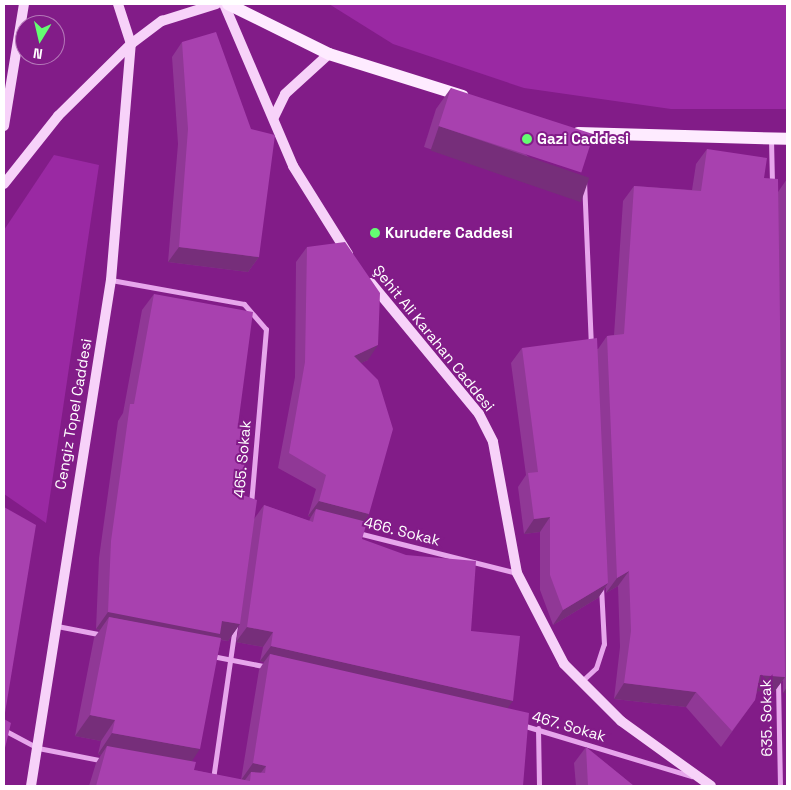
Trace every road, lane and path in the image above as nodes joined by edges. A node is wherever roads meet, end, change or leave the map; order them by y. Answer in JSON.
{"nodes":[{"id":1,"x":24,"y":4,"type":"edge"},
{"id":2,"x":118,"y":4,"type":"edge"},
{"id":3,"x":216,"y":4,"type":"edge"},
{"id":4,"x":224,"y":4,"type":"edge"},
{"id":5,"x":228,"y":4,"type":"edge"},
{"id":6,"x":131,"y":44,"type":"junction"},
{"id":7,"x":329,"y":54,"type":"junction"},
{"id":8,"x":478,"y":101,"type":"edge"},
{"id":9,"x":274,"y":116,"type":"junction"},
{"id":10,"x":4,"y":126,"type":"edge"},
{"id":11,"x":563,"y":128,"type":"edge"},
{"id":12,"x":771,"y":139,"type":"junction"},
{"id":13,"x":787,"y":139,"type":"edge"},
{"id":14,"x":584,"y":174,"type":"edge"},
{"id":15,"x":4,"y":184,"type":"edge"},
{"id":16,"x":772,"y":189,"type":"edge"},
{"id":17,"x":353,"y":261,"type":"edge"},
{"id":18,"x":365,"y":275,"type":"edge"},
{"id":19,"x":111,"y":280,"type":"junction"},
{"id":20,"x":591,"y":350,"type":"edge"},
{"id":21,"x":251,"y":506,"type":"junction"},
{"id":22,"x":260,"y":508,"type":"dead end"},
{"id":23,"x":250,"y":515,"type":"edge"},
{"id":24,"x":346,"y":530,"type":"edge"},
{"id":25,"x":517,"y":573,"type":"junction"},
{"id":26,"x":601,"y":576,"type":"edge"},
{"id":27,"x":236,"y":621,"type":"edge"},
{"id":28,"x":57,"y":626,"type":"junction"},
{"id":29,"x":114,"y":637,"type":"edge"},
{"id":30,"x":201,"y":654,"type":"edge"},
{"id":31,"x":230,"y":659,"type":"junction"},
{"id":32,"x":278,"y":670,"type":"edge"},
{"id":33,"x":778,"y":677,"type":"edge"},
{"id":34,"x":580,"y":683,"type":"junction"},
{"id":35,"x":509,"y":722,"type":"edge"},
{"id":36,"x":538,"y":728,"type":"junction"},
{"id":37,"x":4,"y":730,"type":"edge"},
{"id":38,"x":38,"y":748,"type":"junction"},
{"id":39,"x":116,"y":763,"type":"edge"},
{"id":40,"x":692,"y":776,"type":"junction"},
{"id":41,"x":203,"y":779,"type":"edge"},
{"id":42,"x":223,"y":782,"type":"edge"},
{"id":43,"x":212,"y":784,"type":"edge"},
{"id":44,"x":31,"y":786,"type":"edge"},
{"id":45,"x":539,"y":786,"type":"edge"},
{"id":46,"x":711,"y":786,"type":"edge"},
{"id":47,"x":780,"y":786,"type":"edge"}],
"edges":[{"from":1,"to":10,"type":"main road"},
{"from":2,"to":6,"type":"main road"},
{"from":3,"to":6,"type":"main road"},
{"from":4,"to":9,"type":"main road","name":"Şehit Ali Karahan Caddesi"},
{"from":5,"to":7,"type":"main road"},
{"from":6,"to":15,"type":"main road"},
{"from":6,"to":19,"type":"main road","name":"Cengiz Topel Caddesi"},
{"from":7,"to":8,"type":"main road"},
{"from":7,"to":9,"type":"main road"},
{"from":9,"to":17,"type":"main road","name":"Şehit Ali Karahan Caddesi"},
{"from":11,"to":12,"type":"main road"},
{"from":12,"to":13,"type":"main road"},
{"from":12,"to":16,"type":"street"},
{"from":14,"to":20,"type":"street"},
{"from":18,"to":25,"type":"main road","name":"Şehit Ali Karahan Caddesi"},
{"from":19,"to":21,"type":"street","name":"465. Sokak"},
{"from":19,"to":28,"type":"main road","name":"Cengiz Topel Caddesi"},
{"from":21,"to":22,"type":"street"},
{"from":21,"to":23,"type":"street","name":"465. Sokak"},
{"from":24,"to":25,"type":"street","name":"466. Sokak"},
{"from":25,"to":34,"type":"main road","name":"Şehit Ali Karahan Caddesi"},
{"from":26,"to":34,"type":"street"},
{"from":27,"to":31,"type":"street"},
{"from":28,"to":29,"type":"street"},
{"from":28,"to":38,"type":"main road","name":"Cengiz Topel Caddesi"},
{"from":30,"to":31,"type":"street"},
{"from":31,"to":32,"type":"street"},
{"from":31,"to":43,"type":"street"},
{"from":33,"to":47,"type":"street","name":"635. Sokak"},
{"from":34,"to":40,"type":"main road","name":"Şehit Ali Karahan Caddesi"},
{"from":35,"to":36,"type":"street","name":"467. Sokak"},
{"from":36,"to":40,"type":"street","name":"467. Sokak"},
{"from":36,"to":45,"type":"street"},
{"from":37,"to":38,"type":"street"},
{"from":38,"to":39,"type":"street"},
{"from":38,"to":44,"type":"main road","name":"Cengiz Topel Caddesi"},
{"from":40,"to":46,"type":"main road","name":"Şehit Ali Karahan Caddesi"},
{"from":41,"to":43,"type":"street"},
{"from":42,"to":43,"type":"street"}]}
